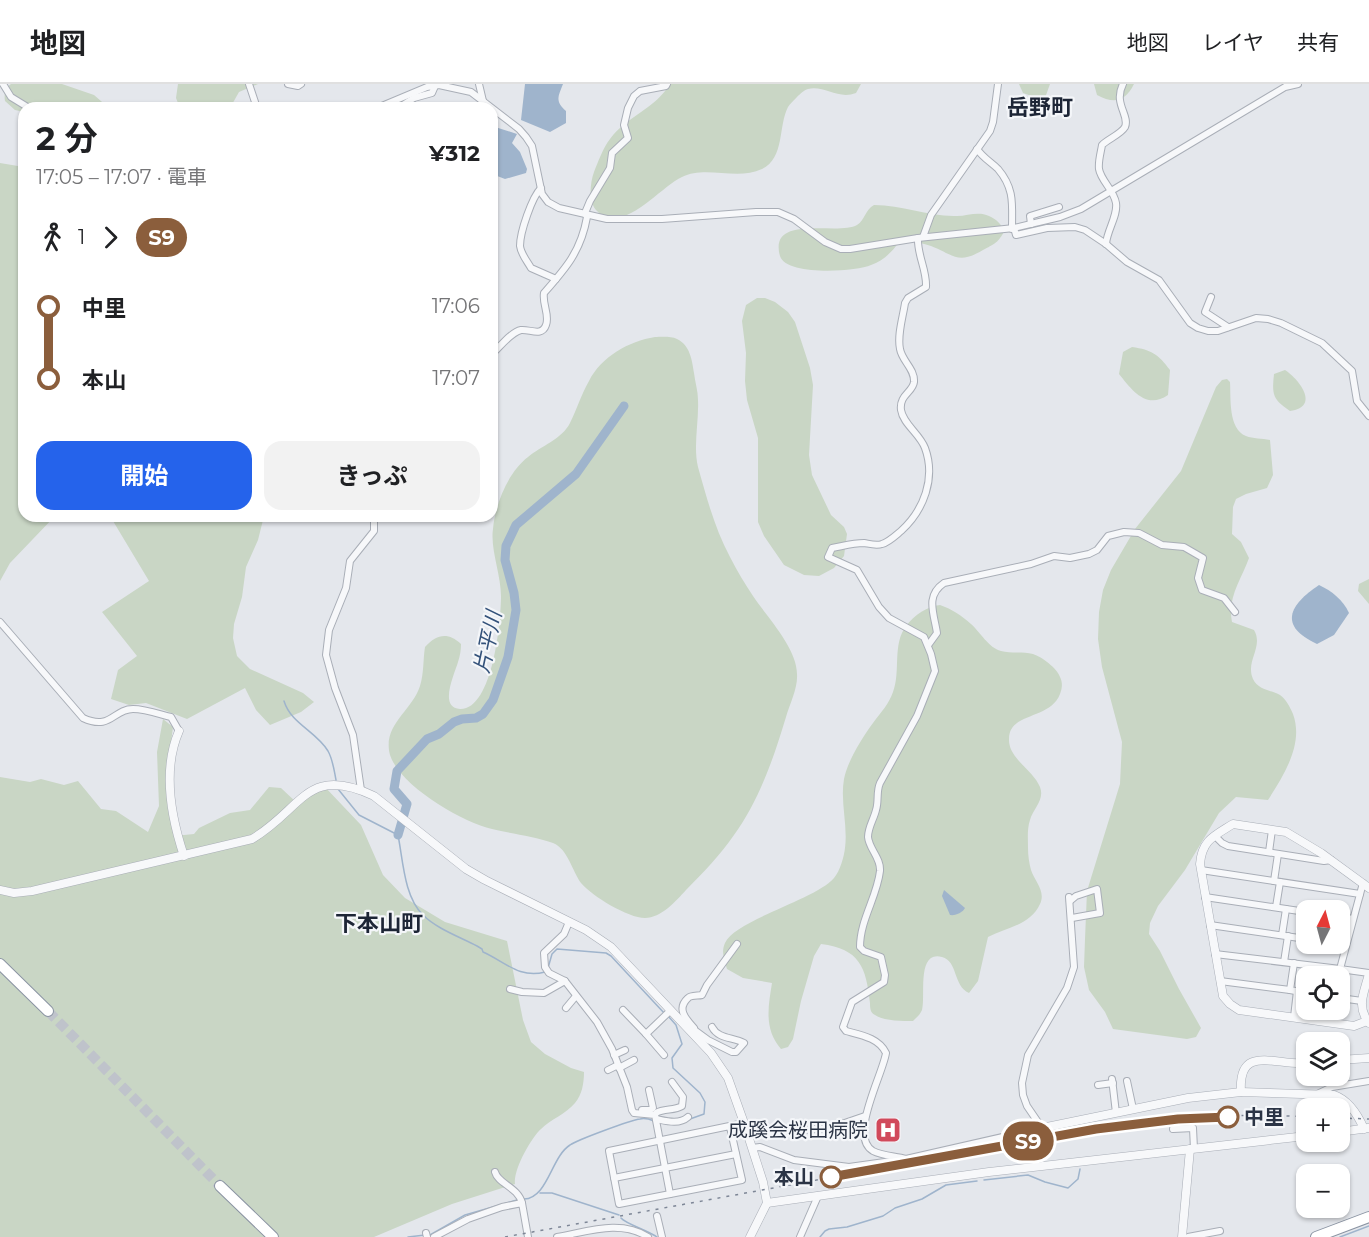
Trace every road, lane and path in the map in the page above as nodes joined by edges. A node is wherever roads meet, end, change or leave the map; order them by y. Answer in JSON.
{"nodes":[{"id":1,"x":3,"y":84,"type":"edge"},
{"id":2,"x":249,"y":84,"type":"edge"},
{"id":3,"x":288,"y":84,"type":"edge"},
{"id":4,"x":301,"y":84,"type":"edge"},
{"id":5,"x":479,"y":84,"type":"edge"},
{"id":6,"x":667,"y":84,"type":"edge"},
{"id":7,"x":998,"y":84,"type":"edge"},
{"id":8,"x":1123,"y":84,"type":"edge"},
{"id":9,"x":1298,"y":84,"type":"edge"},
{"id":10,"x":435,"y":86,"type":"junction"},
{"id":11,"x":483,"y":101,"type":"joint"},
{"id":12,"x":19,"y":102,"type":"edge"},
{"id":13,"x":255,"y":102,"type":"edge"},
{"id":14,"x":393,"y":102,"type":"edge"},
{"id":15,"x":408,"y":102,"type":"edge"},
{"id":16,"x":498,"y":113,"type":"edge"},
{"id":17,"x":977,"y":149,"type":"junction"},
{"id":18,"x":541,"y":188,"type":"junction"},
{"id":19,"x":1111,"y":192,"type":"junction"},
{"id":20,"x":1059,"y":207,"type":"dead end"},
{"id":21,"x":585,"y":213,"type":"junction"},
{"id":22,"x":1031,"y":224,"type":"junction"},
{"id":23,"x":1013,"y":229,"type":"junction"},
{"id":24,"x":920,"y":238,"type":"junction"},
{"id":25,"x":1106,"y":244,"type":"junction"},
{"id":26,"x":556,"y":279,"type":"junction"},
{"id":27,"x":1211,"y":297,"type":"dead end"},
{"id":28,"x":1228,"y":327,"type":"junction"},
{"id":29,"x":498,"y":348,"type":"edge"},
{"id":30,"x":1369,"y":417,"type":"edge"},
{"id":31,"x":374,"y":522,"type":"edge"},
{"id":32,"x":1235,"y":612,"type":"dead end"},
{"id":33,"x":0,"y":622,"type":"edge"},
{"id":34,"x":928,"y":644,"type":"junction"},
{"id":35,"x":179,"y":731,"type":"joint"},
{"id":36,"x":361,"y":790,"type":"junction"},
{"id":37,"x":1272,"y":830,"type":"junction"},
{"id":38,"x":1215,"y":836,"type":"junction"},
{"id":39,"x":1269,"y":852,"type":"junction"},
{"id":40,"x":1278,"y":854,"type":"junction"},
{"id":41,"x":184,"y":856,"type":"junction"},
{"id":42,"x":1331,"y":860,"type":"junction"},
{"id":43,"x":1201,"y":870,"type":"junction"},
{"id":44,"x":1277,"y":882,"type":"junction"},
{"id":45,"x":1366,"y":885,"type":"edge"},
{"id":46,"x":0,"y":890,"type":"edge"},
{"id":47,"x":1360,"y":894,"type":"junction"},
{"id":48,"x":1205,"y":897,"type":"junction"},
{"id":49,"x":1276,"y":907,"type":"junction"},
{"id":50,"x":1286,"y":909,"type":"junction"},
{"id":51,"x":1296,"y":910,"type":"edge"},
{"id":52,"x":1072,"y":918,"type":"junction"},
{"id":53,"x":1350,"y":919,"type":"edge"},
{"id":54,"x":1353,"y":919,"type":"junction"},
{"id":55,"x":569,"y":922,"type":"junction"},
{"id":56,"x":1210,"y":925,"type":"junction"},
{"id":57,"x":1350,"y":926,"type":"edge"},
{"id":58,"x":1285,"y":936,"type":"junction"},
{"id":59,"x":1296,"y":938,"type":"edge"},
{"id":60,"x":737,"y":944,"type":"dead end"},
{"id":61,"x":1215,"y":954,"type":"junction"},
{"id":62,"x":1284,"y":962,"type":"junction"},
{"id":63,"x":1294,"y":963,"type":"junction"},
{"id":64,"x":0,"y":964,"type":"edge"},
{"id":65,"x":1317,"y":966,"type":"edge"},
{"id":66,"x":1350,"y":971,"type":"edge"},
{"id":67,"x":1369,"y":976,"type":"edge"},
{"id":68,"x":565,"y":981,"type":"junction"},
{"id":69,"x":1220,"y":981,"type":"junction"},
{"id":70,"x":510,"y":989,"type":"dead end"},
{"id":71,"x":1294,"y":991,"type":"junction"},
{"id":72,"x":576,"y":996,"type":"junction"},
{"id":73,"x":1350,"y":999,"type":"edge"},
{"id":74,"x":1362,"y":1001,"type":"junction"},
{"id":75,"x":566,"y":1008,"type":"dead end"},
{"id":76,"x":623,"y":1010,"type":"dead end"},
{"id":77,"x":48,"y":1011,"type":"tunnel mouth"},
{"id":78,"x":668,"y":1013,"type":"junction"},
{"id":79,"x":1294,"y":1017,"type":"junction"},
{"id":80,"x":1368,"y":1022,"type":"edge"},
{"id":81,"x":712,"y":1027,"type":"dead end"},
{"id":82,"x":692,"y":1029,"type":"junction"},
{"id":83,"x":646,"y":1034,"type":"junction"},
{"id":84,"x":625,"y":1050,"type":"dead end"},
{"id":85,"x":614,"y":1055,"type":"junction"},
{"id":86,"x":664,"y":1055,"type":"dead end"},
{"id":87,"x":1369,"y":1058,"type":"edge"},
{"id":88,"x":1350,"y":1059,"type":"edge"},
{"id":89,"x":634,"y":1060,"type":"dead end"},
{"id":90,"x":1296,"y":1062,"type":"edge"},
{"id":91,"x":619,"y":1067,"type":"junction"},
{"id":92,"x":608,"y":1070,"type":"dead end"},
{"id":93,"x":1369,"y":1081,"type":"edge"},
{"id":94,"x":672,"y":1082,"type":"dead end"},
{"id":95,"x":1113,"y":1084,"type":"junction"},
{"id":96,"x":1098,"y":1085,"type":"dead end"},
{"id":97,"x":650,"y":1090,"type":"dead end"},
{"id":98,"x":1241,"y":1092,"type":"junction"},
{"id":99,"x":1317,"y":1094,"type":"junction"},
{"id":100,"x":1133,"y":1109,"type":"junction"},
{"id":101,"x":633,"y":1111,"type":"junction"},
{"id":102,"x":1116,"y":1113,"type":"junction"},
{"id":103,"x":865,"y":1116,"type":"junction"},
{"id":104,"x":688,"y":1117,"type":"dead end"},
{"id":105,"x":656,"y":1120,"type":"junction"},
{"id":106,"x":744,"y":1123,"type":"junction"},
{"id":107,"x":730,"y":1127,"type":"junction"},
{"id":108,"x":1042,"y":1128,"type":"junction"},
{"id":109,"x":1367,"y":1129,"type":"edge"},
{"id":110,"x":1173,"y":1130,"type":"dead end"},
{"id":111,"x":1350,"y":1131,"type":"edge"},
{"id":112,"x":748,"y":1134,"type":"junction"},
{"id":113,"x":1296,"y":1137,"type":"edge"},
{"id":114,"x":660,"y":1142,"type":"junction"},
{"id":115,"x":753,"y":1148,"type":"junction"},
{"id":116,"x":1192,"y":1149,"type":"junction"},
{"id":117,"x":736,"y":1154,"type":"junction"},
{"id":118,"x":906,"y":1159,"type":"junction"},
{"id":119,"x":665,"y":1168,"type":"junction"},
{"id":120,"x":495,"y":1172,"type":"dead end"},
{"id":121,"x":614,"y":1178,"type":"junction"},
{"id":122,"x":220,"y":1186,"type":"tunnel mouth"},
{"id":123,"x":670,"y":1194,"type":"junction"},
{"id":124,"x":818,"y":1196,"type":"junction"},
{"id":125,"x":522,"y":1201,"type":"junction"},
{"id":126,"x":767,"y":1203,"type":"junction"},
{"id":127,"x":657,"y":1216,"type":"dead end"},
{"id":128,"x":1369,"y":1217,"type":"edge"},
{"id":129,"x":1220,"y":1231,"type":"dead end"},
{"id":130,"x":273,"y":1237,"type":"edge"},
{"id":131,"x":434,"y":1237,"type":"edge"},
{"id":132,"x":528,"y":1237,"type":"edge"},
{"id":133,"x":556,"y":1237,"type":"edge"},
{"id":134,"x":648,"y":1237,"type":"edge"},
{"id":135,"x":662,"y":1237,"type":"edge"},
{"id":136,"x":750,"y":1237,"type":"edge"},
{"id":137,"x":800,"y":1237,"type":"edge"},
{"id":138,"x":1182,"y":1237,"type":"edge"},
{"id":139,"x":1188,"y":1237,"type":"edge"},
{"id":140,"x":1316,"y":1237,"type":"edge"}],
"edges":[{"from":1,"to":12,"type":"street"},
{"from":2,"to":13,"type":"street"},
{"from":3,"to":4,"type":"street"},
{"from":5,"to":11,"type":"street"},
{"from":6,"to":21,"type":"street"},
{"from":7,"to":17,"type":"street"},
{"from":8,"to":19,"type":"street"},
{"from":9,"to":19,"type":"street"},
{"from":10,"to":11,"type":"street"},
{"from":10,"to":14,"type":"street"},
{"from":10,"to":15,"type":"street"},
{"from":16,"to":18,"type":"street"},
{"from":17,"to":23,"type":"street"},
{"from":17,"to":24,"type":"street"},
{"from":18,"to":21,"type":"street"},
{"from":18,"to":26,"type":"street"},
{"from":19,"to":22,"type":"street"},
{"from":19,"to":25,"type":"street"},
{"from":20,"to":22,"type":"street"},
{"from":21,"to":24,"type":"street"},
{"from":21,"to":26,"type":"street"},
{"from":22,"to":23,"type":"street"},
{"from":23,"to":24,"type":"street"},
{"from":23,"to":25,"type":"street"},
{"from":24,"to":34,"type":"street"},
{"from":25,"to":28,"type":"street"},
{"from":26,"to":29,"type":"street"},
{"from":27,"to":28,"type":"street"},
{"from":28,"to":30,"type":"street"},
{"from":31,"to":36,"type":"street"},
{"from":32,"to":34,"type":"street"},
{"from":33,"to":35,"type":"street"},
{"from":34,"to":103,"type":"street"},
{"from":35,"to":41,"type":"street"},
{"from":36,"to":41,"type":"street"},
{"from":36,"to":55,"type":"street"},
{"from":37,"to":38,"type":"street"},
{"from":37,"to":39,"type":"street"},
{"from":37,"to":42,"type":"street"},
{"from":38,"to":39,"type":"street"},
{"from":38,"to":43,"type":"street"},
{"from":39,"to":40,"type":"street"},
{"from":40,"to":42,"type":"street"},
{"from":40,"to":44,"type":"street"},
{"from":41,"to":46,"type":"street"},
{"from":42,"to":45,"type":"street"},
{"from":43,"to":44,"type":"street"},
{"from":43,"to":48,"type":"street"},
{"from":44,"to":47,"type":"street"},
{"from":44,"to":49,"type":"street"},
{"from":45,"to":47,"type":"street"},
{"from":47,"to":54,"type":"street"},
{"from":48,"to":49,"type":"street"},
{"from":48,"to":56,"type":"street"},
{"from":49,"to":50,"type":"street"},
{"from":50,"to":51,"type":"street"},
{"from":50,"to":58,"type":"street"},
{"from":52,"to":52,"type":"street"},
{"from":52,"to":108,"type":"street"},
{"from":53,"to":54,"type":"street"},
{"from":54,"to":57,"type":"street"},
{"from":55,"to":68,"type":"street"},
{"from":55,"to":78,"type":"street"},
{"from":56,"to":58,"type":"street"},
{"from":56,"to":61,"type":"street"},
{"from":58,"to":59,"type":"street"},
{"from":58,"to":62,"type":"street"},
{"from":60,"to":82,"type":"street"},
{"from":61,"to":62,"type":"street"},
{"from":61,"to":69,"type":"street"},
{"from":62,"to":63,"type":"street"},
{"from":63,"to":65,"type":"street"},
{"from":63,"to":71,"type":"street"},
{"from":64,"to":77,"type":"highway"},
{"from":66,"to":67,"type":"street"},
{"from":67,"to":74,"type":"street"},
{"from":68,"to":70,"type":"street"},
{"from":68,"to":72,"type":"street"},
{"from":69,"to":71,"type":"street"},
{"from":69,"to":79,"type":"street"},
{"from":71,"to":79,"type":"street"},
{"from":72,"to":75,"type":"street"},
{"from":72,"to":85,"type":"street"},
{"from":73,"to":74,"type":"street"},
{"from":74,"to":80,"type":"street"},
{"from":76,"to":83,"type":"street"},
{"from":78,"to":82,"type":"street"},
{"from":78,"to":83,"type":"street"},
{"from":79,"to":80,"type":"street"},
{"from":81,"to":82,"type":"street"},
{"from":82,"to":106,"type":"street"},
{"from":83,"to":86,"type":"street"},
{"from":84,"to":85,"type":"street"},
{"from":85,"to":91,"type":"street"},
{"from":87,"to":88,"type":"street"},
{"from":89,"to":91,"type":"street"},
{"from":90,"to":98,"type":"street"},
{"from":91,"to":92,"type":"street"},
{"from":91,"to":101,"type":"street"},
{"from":93,"to":99,"type":"street"},
{"from":94,"to":105,"type":"street"},
{"from":95,"to":96,"type":"street"},
{"from":95,"to":100,"type":"street"},
{"from":95,"to":102,"type":"street"},
{"from":97,"to":101,"type":"street"},
{"from":98,"to":99,"type":"street"},
{"from":98,"to":100,"type":"street"},
{"from":99,"to":109,"type":"street"},
{"from":100,"to":102,"type":"street"},
{"from":101,"to":105,"type":"street"},
{"from":102,"to":108,"type":"street"},
{"from":103,"to":112,"type":"street"},
{"from":103,"to":118,"type":"street"},
{"from":104,"to":105,"type":"street"},
{"from":105,"to":114,"type":"street"},
{"from":106,"to":107,"type":"street"},
{"from":106,"to":112,"type":"street"},
{"from":107,"to":114,"type":"street"},
{"from":107,"to":117,"type":"street"},
{"from":108,"to":118,"type":"street"},
{"from":109,"to":111,"type":"street"},
{"from":110,"to":116,"type":"street"},
{"from":112,"to":115,"type":"street"},
{"from":113,"to":116,"type":"street"},
{"from":114,"to":119,"type":"street"},
{"from":114,"to":121,"type":"street"},
{"from":115,"to":118,"type":"street"},
{"from":115,"to":126,"type":"street"},
{"from":116,"to":124,"type":"street"},
{"from":116,"to":138,"type":"street"},
{"from":117,"to":119,"type":"street"},
{"from":117,"to":123,"type":"street"},
{"from":119,"to":121,"type":"street"},
{"from":119,"to":123,"type":"street"},
{"from":120,"to":125,"type":"street"},
{"from":121,"to":123,"type":"street"},
{"from":122,"to":130,"type":"highway"},
{"from":124,"to":126,"type":"street"},
{"from":124,"to":137,"type":"street"},
{"from":125,"to":131,"type":"street"},
{"from":125,"to":132,"type":"street"},
{"from":126,"to":136,"type":"street"},
{"from":127,"to":135,"type":"street"},
{"from":128,"to":140,"type":"highway"},
{"from":129,"to":139,"type":"street"},
{"from":133,"to":134,"type":"street"}]}
